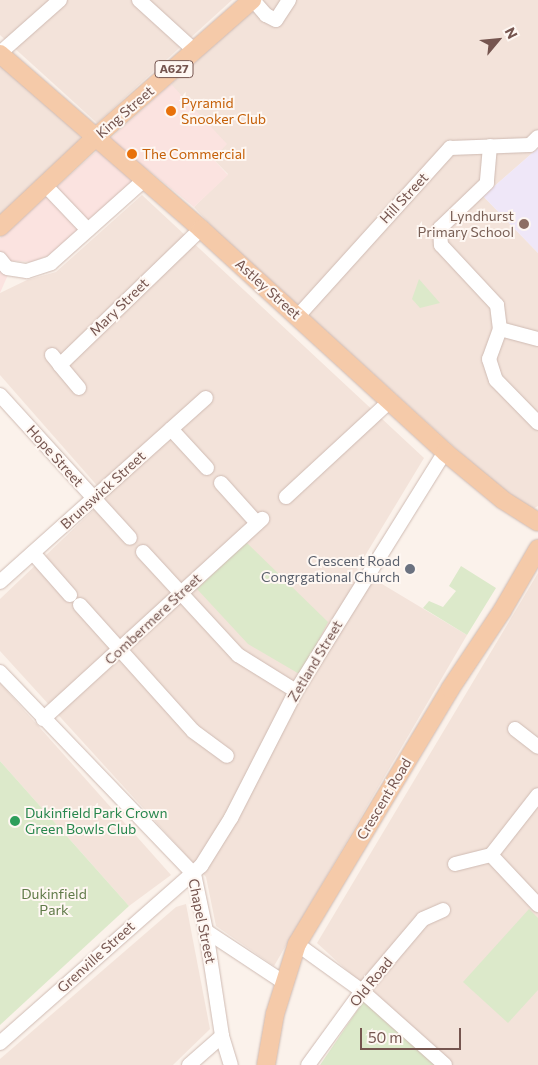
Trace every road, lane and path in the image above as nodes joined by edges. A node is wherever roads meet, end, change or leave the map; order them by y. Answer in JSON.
{"nodes":[{"id":1,"x":60,"y":0,"type":"edge"},
{"id":2,"x":139,"y":0,"type":"edge"},
{"id":3,"x":252,"y":0,"type":"edge"},
{"id":4,"x":289,"y":0,"type":"edge"},
{"id":5,"x":195,"y":51,"type":"junction"},
{"id":6,"x":0,"y":53,"type":"edge"},
{"id":7,"x":96,"y":137,"type":"junction"},
{"id":8,"x":538,"y":137,"type":"edge"},
{"id":9,"x":490,"y":146,"type":"junction"},
{"id":10,"x":144,"y":180,"type":"junction"},
{"id":11,"x":45,"y":185,"type":"junction"},
{"id":12,"x":0,"y":227,"type":"edge"},
{"id":13,"x":200,"y":229,"type":"junction"},
{"id":14,"x":88,"y":230,"type":"junction"},
{"id":15,"x":0,"y":260,"type":"edge"},
{"id":16,"x":298,"y":316,"type":"junction"},
{"id":17,"x":500,"y":329,"type":"junction"},
{"id":18,"x":538,"y":338,"type":"edge"},
{"id":19,"x":79,"y":388,"type":"dead end"},
{"id":20,"x":0,"y":395,"type":"edge"},
{"id":21,"x":206,"y":398,"type":"dead end"},
{"id":22,"x":390,"y":401,"type":"junction"},
{"id":23,"x":538,"y":423,"type":"edge"},
{"id":24,"x":171,"y":429,"type":"junction"},
{"id":25,"x":445,"y":452,"type":"junction"},
{"id":26,"x":207,"y":468,"type":"dead end"},
{"id":27,"x":221,"y":483,"type":"dead end"},
{"id":28,"x":286,"y":496,"type":"dead end"},
{"id":29,"x":93,"y":499,"type":"junction"},
{"id":30,"x":538,"y":522,"type":"edge"},
{"id":31,"x":130,"y":538,"type":"dead end"},
{"id":32,"x":538,"y":549,"type":"edge"},
{"id":33,"x":143,"y":552,"type":"dead end"},
{"id":34,"x":33,"y":553,"type":"junction"},
{"id":35,"x":0,"y":582,"type":"edge"},
{"id":36,"x":181,"y":593,"type":"junction"},
{"id":37,"x":119,"y":650,"type":"junction"},
{"id":38,"x":0,"y":672,"type":"edge"},
{"id":39,"x":296,"y":691,"type":"junction"},
{"id":40,"x":43,"y":720,"type":"junction"},
{"id":41,"x":515,"y":729,"type":"dead end"},
{"id":42,"x":538,"y":747,"type":"edge"},
{"id":43,"x":227,"y":756,"type":"dead end"},
{"id":44,"x":538,"y":795,"type":"edge"},
{"id":45,"x":491,"y":855,"type":"junction"},
{"id":46,"x":455,"y":864,"type":"dead end"},
{"id":47,"x":194,"y":874,"type":"junction"},
{"id":48,"x":538,"y":905,"type":"edge"},
{"id":49,"x":443,"y":910,"type":"dead end"},
{"id":50,"x":206,"y":931,"type":"junction"},
{"id":51,"x":297,"y":944,"type":"junction"},
{"id":52,"x":285,"y":983,"type":"junction"},
{"id":53,"x":362,"y":991,"type":"junction"},
{"id":54,"x":222,"y":1036,"type":"junction"},
{"id":55,"x":0,"y":1043,"type":"edge"},
{"id":56,"x":189,"y":1065,"type":"edge"},
{"id":57,"x":231,"y":1065,"type":"edge"},
{"id":58,"x":266,"y":1065,"type":"edge"},
{"id":59,"x":308,"y":1065,"type":"edge"},
{"id":60,"x":445,"y":1065,"type":"edge"}],
"edges":[{"from":1,"to":6,"type":"street"},
{"from":2,"to":5,"type":"street"},
{"from":3,"to":4,"type":"street"},
{"from":3,"to":5,"type":"main road","name":"King Street","number":"A627"},
{"from":5,"to":7,"type":"main road","name":"King Street","number":"A627"},
{"from":6,"to":7,"type":"main road","name":"Astley Street"},
{"from":7,"to":10,"type":"main road","name":"Astley Street"},
{"from":7,"to":11,"type":"main road","name":"King Street","number":"A627"},
{"from":8,"to":9,"type":"street","name":"Hill Street"},
{"from":9,"to":16,"type":"street","name":"Hill Street"},
{"from":9,"to":17,"type":"street"},
{"from":10,"to":13,"type":"main road","name":"Astley Street"},
{"from":10,"to":14,"type":"street"},
{"from":11,"to":12,"type":"main road","name":"King Street","number":"A627"},
{"from":11,"to":14,"type":"street"},
{"from":13,"to":16,"type":"main road","name":"Astley Street"},
{"from":13,"to":19,"type":"street","name":"Mary Street"},
{"from":14,"to":15,"type":"street"},
{"from":16,"to":22,"type":"main road","name":"Astley Street"},
{"from":17,"to":18,"type":"street"},
{"from":17,"to":23,"type":"street"},
{"from":20,"to":29,"type":"street","name":"Hope Street"},
{"from":21,"to":24,"type":"street","name":"Brunswick Street"},
{"from":22,"to":25,"type":"main road","name":"Astley Street"},
{"from":22,"to":28,"type":"street"},
{"from":24,"to":26,"type":"street"},
{"from":24,"to":29,"type":"street","name":"Brunswick Street"},
{"from":25,"to":30,"type":"main road","name":"Astley Street"},
{"from":25,"to":39,"type":"street","name":"Zetland Street"},
{"from":27,"to":36,"type":"street","name":"Combermere Street"},
{"from":29,"to":31,"type":"street","name":"Hope Street"},
{"from":29,"to":34,"type":"street","name":"Brunswick Street"},
{"from":32,"to":51,"type":"main road","name":"Crescent Road"},
{"from":33,"to":36,"type":"street"},
{"from":34,"to":35,"type":"street","name":"Brunswick Street"},
{"from":34,"to":37,"type":"street"},
{"from":36,"to":37,"type":"street","name":"Combermere Street"},
{"from":36,"to":39,"type":"street"},
{"from":37,"to":40,"type":"street","name":"Combermere Street"},
{"from":37,"to":43,"type":"street"},
{"from":38,"to":40,"type":"street","name":"Chapel Street"},
{"from":39,"to":47,"type":"street","name":"Zetland Street"},
{"from":40,"to":47,"type":"street","name":"Chapel Street"},
{"from":41,"to":42,"type":"street"},
{"from":44,"to":45,"type":"street"},
{"from":45,"to":46,"type":"street"},
{"from":45,"to":48,"type":"street"},
{"from":47,"to":50,"type":"street","name":"Chapel Street"},
{"from":47,"to":55,"type":"street","name":"Grenville Street"},
{"from":49,"to":53,"type":"street","name":"Old Road"},
{"from":50,"to":52,"type":"street"},
{"from":50,"to":54,"type":"street","name":"Chapel Street"},
{"from":51,"to":52,"type":"main road","name":"Crescent Road"},
{"from":51,"to":53,"type":"street"},
{"from":52,"to":58,"type":"main road","name":"Crescent Road"},
{"from":53,"to":59,"type":"street","name":"Old Road"},
{"from":53,"to":60,"type":"street"},
{"from":54,"to":56,"type":"street"},
{"from":54,"to":57,"type":"street","name":"Chapel Street"}]}
